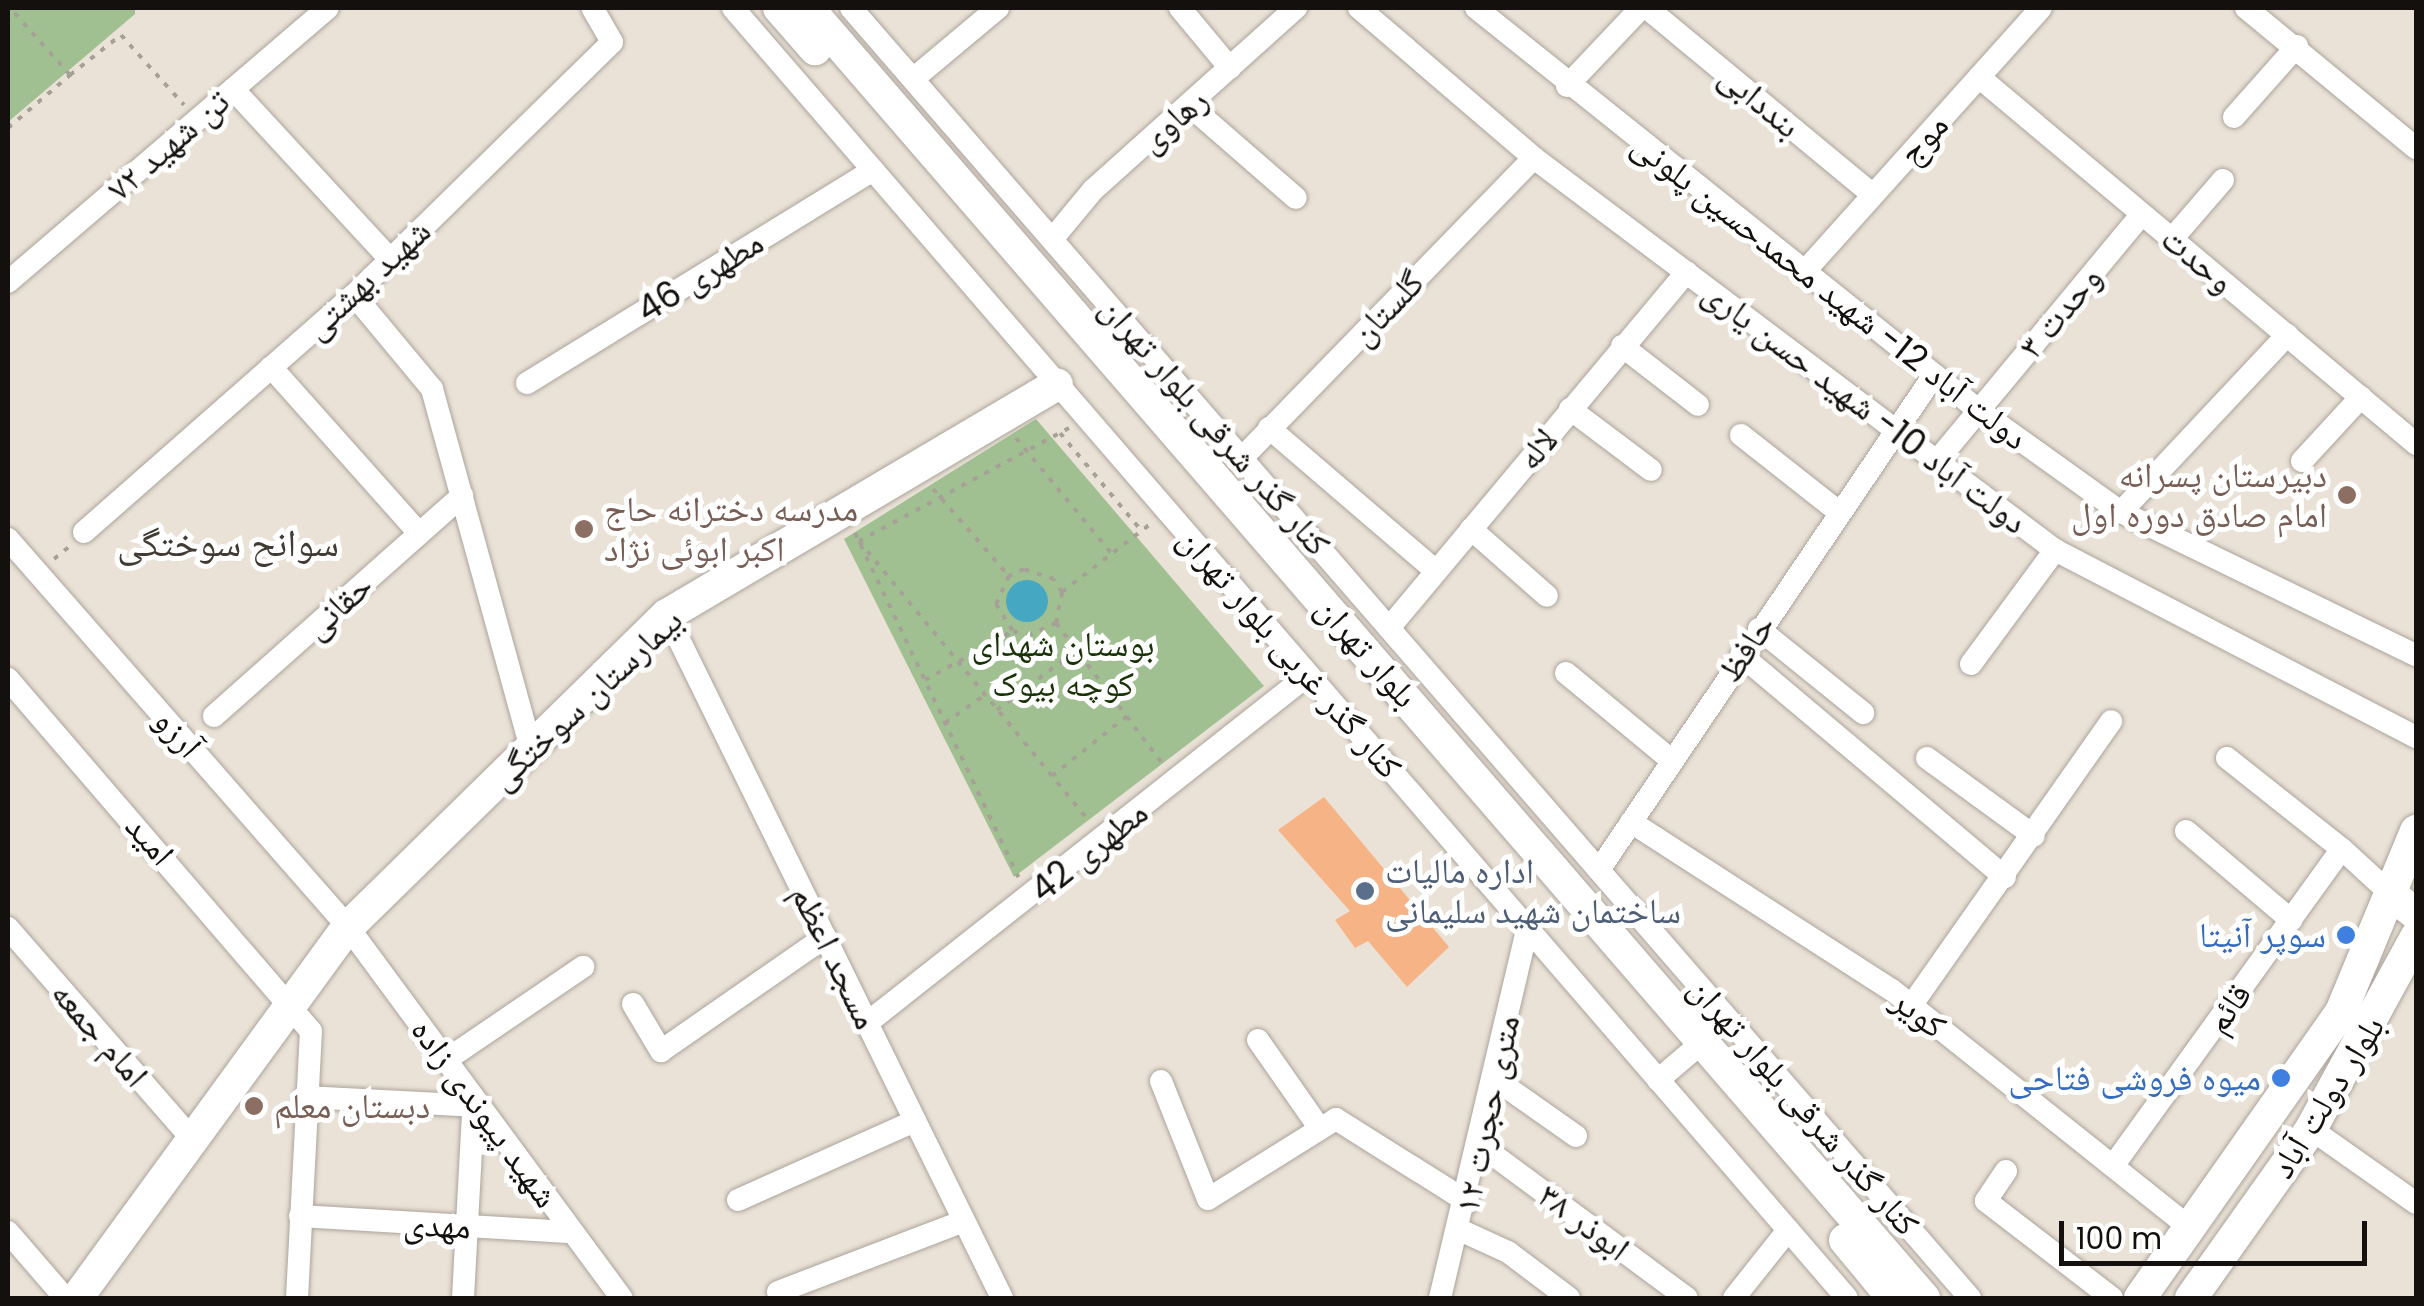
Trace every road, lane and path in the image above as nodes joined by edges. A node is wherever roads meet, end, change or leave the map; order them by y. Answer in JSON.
{"nodes":[{"id":1,"x":10,"y":8,"type":"edge"},
{"id":2,"x":328,"y":8,"type":"edge"},
{"id":3,"x":592,"y":8,"type":"edge"},
{"id":4,"x":734,"y":8,"type":"edge"},
{"id":5,"x":779,"y":8,"type":"edge"},
{"id":6,"x":808,"y":8,"type":"edge"},
{"id":7,"x":851,"y":8,"type":"edge"},
{"id":8,"x":998,"y":8,"type":"edge"},
{"id":9,"x":1180,"y":8,"type":"edge"},
{"id":10,"x":1296,"y":8,"type":"edge"},
{"id":11,"x":1359,"y":8,"type":"edge"},
{"id":12,"x":1476,"y":8,"type":"edge"},
{"id":13,"x":1644,"y":8,"type":"edge"},
{"id":14,"x":2041,"y":8,"type":"edge"},
{"id":15,"x":2246,"y":8,"type":"edge"},
{"id":16,"x":2297,"y":46,"type":"junction"},
{"id":17,"x":1230,"y":68,"type":"junction"},
{"id":18,"x":70,"y":75,"type":"junction"},
{"id":19,"x":1979,"y":77,"type":"junction"},
{"id":20,"x":913,"y":79,"type":"junction"},
{"id":21,"x":1568,"y":86,"type":"junction"},
{"id":22,"x":233,"y":89,"type":"junction"},
{"id":23,"x":1190,"y":106,"type":"junction"},
{"id":24,"x":2234,"y":117,"type":"dead end"},
{"id":25,"x":197,"y":120,"type":"junction"},
{"id":26,"x":8,"y":128,"type":"edge"},
{"id":27,"x":2416,"y":148,"type":"edge"},
{"id":28,"x":1534,"y":158,"type":"junction"},
{"id":29,"x":872,"y":170,"type":"junction"},
{"id":30,"x":2223,"y":180,"type":"dead end"},
{"id":31,"x":1873,"y":196,"type":"junction"},
{"id":32,"x":1296,"y":198,"type":"dead end"},
{"id":33,"x":2142,"y":214,"type":"junction"},
{"id":34,"x":1054,"y":237,"type":"junction"},
{"id":35,"x":2172,"y":238,"type":"junction"},
{"id":36,"x":390,"y":259,"type":"junction"},
{"id":37,"x":1805,"y":271,"type":"junction"},
{"id":38,"x":1687,"y":272,"type":"junction"},
{"id":39,"x":8,"y":282,"type":"edge"},
{"id":40,"x":354,"y":294,"type":"junction"},
{"id":41,"x":2287,"y":335,"type":"junction"},
{"id":42,"x":1622,"y":346,"type":"junction"},
{"id":43,"x":271,"y":367,"type":"junction"},
{"id":44,"x":1934,"y":374,"type":"junction"},
{"id":45,"x":527,"y":383,"type":"dead end"},
{"id":46,"x":1056,"y":384,"type":"junction"},
{"id":47,"x":2361,"y":398,"type":"junction"},
{"id":48,"x":1698,"y":405,"type":"dead end"},
{"id":49,"x":1570,"y":409,"type":"junction"},
{"id":50,"x":1977,"y":410,"type":"junction"},
{"id":51,"x":1086,"y":418,"type":"junction"},
{"id":52,"x":1000,"y":419,"type":"junction"},
{"id":53,"x":1268,"y":428,"type":"junction"},
{"id":54,"x":1896,"y":428,"type":"junction"},
{"id":55,"x":1060,"y":433,"type":"junction"},
{"id":56,"x":1741,"y":436,"type":"dead end"},
{"id":57,"x":2416,"y":444,"type":"edge"},
{"id":58,"x":1027,"y":451,"type":"junction"},
{"id":59,"x":1240,"y":459,"type":"junction"},
{"id":60,"x":2302,"y":461,"type":"dead end"},
{"id":61,"x":1936,"y":462,"type":"junction"},
{"id":62,"x":916,"y":468,"type":"junction"},
{"id":63,"x":1651,"y":470,"type":"dead end"},
{"id":64,"x":462,"y":496,"type":"junction"},
{"id":65,"x":940,"y":497,"type":"junction"},
{"id":66,"x":843,"y":510,"type":"junction"},
{"id":67,"x":1168,"y":510,"type":"junction"},
{"id":68,"x":1838,"y":512,"type":"junction"},
{"id":69,"x":2121,"y":512,"type":"junction"},
{"id":70,"x":1470,"y":529,"type":"junction"},
{"id":71,"x":1142,"y":530,"type":"junction"},
{"id":72,"x":84,"y":532,"type":"joint"},
{"id":73,"x":419,"y":533,"type":"junction"},
{"id":74,"x":8,"y":538,"type":"edge"},
{"id":75,"x":859,"y":541,"type":"junction"},
{"id":76,"x":2055,"y":550,"type":"junction"},
{"id":77,"x":1112,"y":554,"type":"junction"},
{"id":78,"x":1436,"y":572,"type":"junction"},
{"id":79,"x":38,"y":574,"type":"junction"},
{"id":80,"x":1009,"y":576,"type":"junction"},
{"id":81,"x":1062,"y":592,"type":"junction"},
{"id":82,"x":1547,"y":596,"type":"dead end"},
{"id":83,"x":667,"y":615,"type":"junction"},
{"id":84,"x":1056,"y":623,"type":"junction"},
{"id":85,"x":1389,"y":628,"type":"junction"},
{"id":86,"x":1759,"y":629,"type":"junction"},
{"id":87,"x":1012,"y":631,"type":"junction"},
{"id":88,"x":1077,"y":650,"type":"junction"},
{"id":89,"x":1740,"y":655,"type":"junction"},
{"id":90,"x":2416,"y":655,"type":"edge"},
{"id":91,"x":957,"y":662,"type":"junction"},
{"id":92,"x":1971,"y":664,"type":"dead end"},
{"id":93,"x":1566,"y":673,"type":"dead end"},
{"id":94,"x":1308,"y":675,"type":"junction"},
{"id":95,"x":8,"y":679,"type":"edge"},
{"id":96,"x":925,"y":680,"type":"junction"},
{"id":97,"x":985,"y":696,"type":"junction"},
{"id":98,"x":997,"y":710,"type":"junction"},
{"id":99,"x":1863,"y":713,"type":"dead end"},
{"id":100,"x":214,"y":716,"type":"dead end"},
{"id":101,"x":1127,"y":716,"type":"junction"},
{"id":102,"x":2111,"y":721,"type":"dead end"},
{"id":103,"x":945,"y":723,"type":"junction"},
{"id":104,"x":2416,"y":737,"type":"edge"},
{"id":105,"x":531,"y":748,"type":"junction"},
{"id":106,"x":1927,"y":758,"type":"dead end"},
{"id":107,"x":2228,"y":758,"type":"dead end"},
{"id":108,"x":1672,"y":760,"type":"junction"},
{"id":109,"x":1052,"y":776,"type":"junction"},
{"id":110,"x":1176,"y":780,"type":"junction"},
{"id":111,"x":1631,"y":822,"type":"junction"},
{"id":112,"x":2186,"y":830,"type":"dead end"},
{"id":113,"x":2416,"y":831,"type":"edge"},
{"id":114,"x":2034,"y":836,"type":"junction"},
{"id":115,"x":1104,"y":838,"type":"junction"},
{"id":116,"x":2342,"y":848,"type":"junction"},
{"id":117,"x":1599,"y":870,"type":"junction"},
{"id":118,"x":2005,"y":877,"type":"junction"},
{"id":119,"x":1029,"y":899,"type":"junction"},
{"id":120,"x":2404,"y":904,"type":"edge"},
{"id":121,"x":2291,"y":920,"type":"junction"},
{"id":122,"x":348,"y":927,"type":"junction"},
{"id":123,"x":8,"y":928,"type":"edge"},
{"id":124,"x":1527,"y":928,"type":"junction"},
{"id":125,"x":825,"y":937,"type":"junction"},
{"id":126,"x":2416,"y":938,"type":"edge"},
{"id":127,"x":583,"y":966,"type":"dead end"},
{"id":128,"x":2404,"y":988,"type":"edge"},
{"id":129,"x":293,"y":1002,"type":"junction"},
{"id":130,"x":633,"y":1004,"type":"dead end"},
{"id":131,"x":1910,"y":1006,"type":"junction"},
{"id":132,"x":867,"y":1022,"type":"junction"},
{"id":133,"x":1258,"y":1040,"type":"dead end"},
{"id":134,"x":1692,"y":1051,"type":"junction"},
{"id":135,"x":446,"y":1060,"type":"junction"},
{"id":136,"x":1495,"y":1079,"type":"junction"},
{"id":137,"x":1658,"y":1080,"type":"junction"},
{"id":138,"x":1161,"y":1081,"type":"dead end"},
{"id":139,"x":306,"y":1098,"type":"junction"},
{"id":140,"x":474,"y":1102,"type":"junction"},
{"id":141,"x":915,"y":1121,"type":"junction"},
{"id":142,"x":1320,"y":1129,"type":"junction"},
{"id":143,"x":2312,"y":1129,"type":"junction"},
{"id":144,"x":1576,"y":1136,"type":"dead end"},
{"id":145,"x":193,"y":1140,"type":"junction"},
{"id":146,"x":1480,"y":1145,"type":"junction"},
{"id":147,"x":2112,"y":1166,"type":"junction"},
{"id":148,"x":2006,"y":1171,"type":"dead end"},
{"id":149,"x":738,"y":1200,"type":"dead end"},
{"id":150,"x":1468,"y":1202,"type":"junction"},
{"id":151,"x":2416,"y":1203,"type":"edge"},
{"id":152,"x":300,"y":1216,"type":"junction"},
{"id":153,"x":1898,"y":1216,"type":"junction"},
{"id":154,"x":964,"y":1221,"type":"junction"},
{"id":155,"x":467,"y":1227,"type":"junction"},
{"id":156,"x":2190,"y":1228,"type":"junction"},
{"id":157,"x":1788,"y":1230,"type":"junction"},
{"id":158,"x":8,"y":1232,"type":"edge"},
{"id":159,"x":574,"y":1232,"type":"junction"},
{"id":160,"x":1462,"y":1232,"type":"junction"},
{"id":161,"x":1873,"y":1238,"type":"junction"},
{"id":162,"x":778,"y":1292,"type":"dead end"},
{"id":163,"x":65,"y":1298,"type":"edge"},
{"id":164,"x":77,"y":1298,"type":"edge"},
{"id":165,"x":297,"y":1298,"type":"edge"},
{"id":166,"x":464,"y":1298,"type":"edge"},
{"id":167,"x":622,"y":1298,"type":"edge"},
{"id":168,"x":1002,"y":1298,"type":"edge"},
{"id":169,"x":1440,"y":1298,"type":"edge"},
{"id":170,"x":1569,"y":1298,"type":"edge"},
{"id":171,"x":1687,"y":1298,"type":"edge"},
{"id":172,"x":1734,"y":1298,"type":"edge"},
{"id":173,"x":1847,"y":1298,"type":"edge"},
{"id":174,"x":1893,"y":1298,"type":"edge"},
{"id":175,"x":1924,"y":1298,"type":"edge"},
{"id":176,"x":1970,"y":1298,"type":"edge"},
{"id":177,"x":2112,"y":1298,"type":"edge"},
{"id":178,"x":2140,"y":1298,"type":"edge"},
{"id":179,"x":2191,"y":1298,"type":"edge"}],
"edges":[{"from":1,"to":18,"type":"path"},
{"from":2,"to":22,"type":"street","name":"۷۲ تن شهید"},
{"from":3,"to":36,"type":"street","name":"شهید بهشتی"},
{"from":4,"to":29,"type":"street","name":"کنار گذر غربی بلوار تهران"},
{"from":5,"to":134,"type":"main road","name":"بلوار تهران"},
{"from":6,"to":161,"type":"main road","name":"بلوار تهران"},
{"from":7,"to":20,"type":"street","name":"کنار گذر شرقی بلوار تهران"},
{"from":8,"to":20,"type":"street"},
{"from":9,"to":17,"type":"street"},
{"from":10,"to":17,"type":"street","name":"رهاوی"},
{"from":11,"to":28,"type":"street","name":"دولت آباد 10- شهید حسن یاری"},
{"from":12,"to":21,"type":"street","name":"دولت آباد 12- شهید محمدحسین پلونی"},
{"from":13,"to":21,"type":"street"},
{"from":13,"to":31,"type":"street","name":"بنددابی"},
{"from":14,"to":19,"type":"street","name":"موج"},
{"from":15,"to":16,"type":"street"},
{"from":16,"to":24,"type":"street"},
{"from":16,"to":27,"type":"street"},
{"from":17,"to":23,"type":"street","name":"رهاوی"},
{"from":18,"to":25,"type":"path"},
{"from":18,"to":26,"type":"path"},
{"from":19,"to":31,"type":"street","name":"موج"},
{"from":19,"to":33,"type":"street","name":"وحدت"},
{"from":20,"to":34,"type":"street","name":"کنار گذر شرقی بلوار تهران"},
{"from":21,"to":37,"type":"street","name":"دولت آباد 12- شهید محمدحسین پلونی"},
{"from":22,"to":25,"type":"street","name":"۷۲ تن شهید"},
{"from":22,"to":36,"type":"street"},
{"from":23,"to":32,"type":"street"},
{"from":23,"to":34,"type":"street","name":"رهاوی"},
{"from":25,"to":39,"type":"street","name":"۷۲ تن شهید"},
{"from":28,"to":38,"type":"street","name":"دولت آباد 10- شهید حسن یاری"},
{"from":28,"to":53,"type":"street","name":"گلستان"},
{"from":29,"to":45,"type":"street","name":"مطهری 46"},
{"from":29,"to":46,"type":"street","name":"کنار گذر غربی بلوار تهران"},
{"from":30,"to":35,"type":"street"},
{"from":31,"to":37,"type":"street","name":"موج"},
{"from":33,"to":35,"type":"street","name":"وحدت"},
{"from":33,"to":50,"type":"street","name":"وحدت ۳"},
{"from":34,"to":59,"type":"street","name":"کنار گذر شرقی بلوار تهران"},
{"from":35,"to":41,"type":"street","name":"وحدت"},
{"from":36,"to":40,"type":"street","name":"شهید بهشتی"},
{"from":37,"to":44,"type":"street","name":"دولت آباد 12- شهید محمدحسین پلونی"},
{"from":38,"to":42,"type":"street","name":"لاله"},
{"from":38,"to":54,"type":"street","name":"دولت آباد 10- شهید حسن یاری"},
{"from":40,"to":43,"type":"street","name":"شهید بهشتی"},
{"from":40,"to":64,"type":"street"},
{"from":41,"to":47,"type":"street","name":"وحدت"},
{"from":41,"to":69,"type":"street"},
{"from":42,"to":48,"type":"street"},
{"from":42,"to":49,"type":"street","name":"لاله"},
{"from":43,"to":72,"type":"street","name":"شهید بهشتی"},
{"from":43,"to":73,"type":"street"},
{"from":44,"to":50,"type":"street","name":"دولت آباد 12- شهید محمدحسین پلونی"},
{"from":44,"to":54,"type":"street","name":"حافظ"},
{"from":46,"to":51,"type":"street","name":"کنار گذر غربی بلوار تهران"},
{"from":46,"to":52,"type":"main road","name":"بیمارستان سوختگی"},
{"from":47,"to":57,"type":"street","name":"وحدت"},
{"from":47,"to":60,"type":"street"},
{"from":49,"to":63,"type":"street"},
{"from":49,"to":70,"type":"street","name":"لاله"},
{"from":50,"to":61,"type":"street","name":"وحدت ۳"},
{"from":50,"to":69,"type":"street","name":"دولت آباد 12- شهید محمدحسین پلونی"},
{"from":51,"to":55,"type":"path"},
{"from":51,"to":67,"type":"street","name":"کنار گذر غربی بلوار تهران"},
{"from":52,"to":58,"type":"path"},
{"from":52,"to":62,"type":"main road","name":"بیمارستان سوختگی"},
{"from":53,"to":59,"type":"street","name":"گلستان"},
{"from":53,"to":78,"type":"street"},
{"from":54,"to":61,"type":"street","name":"دولت آباد 10- شهید حسن یاری"},
{"from":54,"to":68,"type":"street","name":"حافظ"},
{"from":55,"to":58,"type":"path"},
{"from":55,"to":71,"type":"path"},
{"from":56,"to":68,"type":"street"},
{"from":58,"to":65,"type":"path"},
{"from":58,"to":77,"type":"path"},
{"from":59,"to":85,"type":"street","name":"کنار گذر شرقی بلوار تهران"},
{"from":61,"to":76,"type":"street","name":"دولت آباد 10- شهید حسن یاری"},
{"from":62,"to":65,"type":"path"},
{"from":62,"to":66,"type":"main road","name":"بیمارستان سوختگی"},
{"from":64,"to":73,"type":"street","name":"حقانی"},
{"from":64,"to":105,"type":"street"},
{"from":65,"to":75,"type":"path"},
{"from":65,"to":80,"type":"path"},
{"from":66,"to":75,"type":"path"},
{"from":66,"to":83,"type":"main road","name":"بیمارستان سوختگی"},
{"from":67,"to":71,"type":"path"},
{"from":67,"to":94,"type":"street","name":"کنار گذر غربی بلوار تهران"},
{"from":68,"to":86,"type":"street","name":"حافظ"},
{"from":69,"to":90,"type":"street","name":"دولت آباد 12- شهید محمدحسین پلونی"},
{"from":70,"to":78,"type":"street","name":"لاله"},
{"from":70,"to":82,"type":"street"},
{"from":71,"to":77,"type":"path"},
{"from":72,"to":79,"type":"path"},
{"from":73,"to":100,"type":"street","name":"حقانی"},
{"from":74,"to":79,"type":"street","name":"آرزو"},
{"from":75,"to":91,"type":"path"},
{"from":75,"to":96,"type":"path"},
{"from":76,"to":92,"type":"street"},
{"from":76,"to":104,"type":"street","name":"دولت آباد 10- شهید حسن یاری"},
{"from":77,"to":81,"type":"path"},
{"from":78,"to":85,"type":"street","name":"لاله"},
{"from":79,"to":122,"type":"street","name":"آرزو"},
{"from":80,"to":81,"type":"path"},
{"from":80,"to":87,"type":"path"},
{"from":81,"to":84,"type":"path"},
{"from":83,"to":105,"type":"main road","name":"بیمارستان سوختگی"},
{"from":83,"to":125,"type":"street","name":"مسجد اعظم"},
{"from":84,"to":87,"type":"path"},
{"from":84,"to":88,"type":"path"},
{"from":85,"to":117,"type":"street","name":"کنار گذر شرقی بلوار تهران"},
{"from":86,"to":89,"type":"street","name":"حافظ"},
{"from":86,"to":99,"type":"street"},
{"from":87,"to":91,"type":"path"},
{"from":88,"to":98,"type":"path"},
{"from":88,"to":101,"type":"path"},
{"from":89,"to":108,"type":"street","name":"حافظ"},
{"from":89,"to":118,"type":"street"},
{"from":91,"to":96,"type":"path"},
{"from":91,"to":97,"type":"path"},
{"from":93,"to":108,"type":"street"},
{"from":94,"to":110,"type":"street","name":"مطهری 42"},
{"from":94,"to":124,"type":"street","name":"کنار گذر غربی بلوار تهران"},
{"from":95,"to":129,"type":"street","name":"امید"},
{"from":96,"to":103,"type":"path"},
{"from":97,"to":98,"type":"path"},
{"from":97,"to":103,"type":"path"},
{"from":98,"to":109,"type":"path"},
{"from":101,"to":109,"type":"path"},
{"from":101,"to":110,"type":"path"},
{"from":102,"to":114,"type":"street"},
{"from":103,"to":119,"type":"path"},
{"from":105,"to":122,"type":"main road","name":"بیمارستان سوختگی"},
{"from":106,"to":114,"type":"street"},
{"from":107,"to":116,"type":"street"},
{"from":108,"to":111,"type":"street","name":"حافظ"},
{"from":109,"to":115,"type":"path"},
{"from":110,"to":115,"type":"street","name":"مطهری 42"},
{"from":111,"to":117,"type":"street","name":"حافظ"},
{"from":111,"to":131,"type":"street","name":"کویر"},
{"from":112,"to":121,"type":"street"},
{"from":113,"to":120,"type":"main road","name":"بلوار دولت آباد"},
{"from":114,"to":118,"type":"street"},
{"from":115,"to":119,"type":"street","name":"مطهری 42"},
{"from":116,"to":120,"type":"street"},
{"from":116,"to":121,"type":"street","name":"قائم"},
{"from":117,"to":153,"type":"street","name":"کنار گذر شرقی بلوار تهران"},
{"from":118,"to":131,"type":"street"},
{"from":119,"to":132,"type":"street","name":"مطهری 42"},
{"from":120,"to":156,"type":"main road","name":"بلوار دولت آباد"},
{"from":121,"to":147,"type":"street","name":"قائم"},
{"from":122,"to":129,"type":"main road","name":"بیمارستان سوختگی"},
{"from":122,"to":135,"type":"street","name":"شهید پیوندی زاده"},
{"from":123,"to":145,"type":"street","name":"امام جمعه"},
{"from":124,"to":136,"type":"street","name":"۱۲ متری حجرت"},
{"from":124,"to":137,"type":"street","name":"کنار گذر غربی بلوار تهران"},
{"from":125,"to":130,"type":"street"},
{"from":125,"to":132,"type":"street","name":"مسجد اعظم"},
{"from":126,"to":128,"type":"main road","name":"بلوار دولت آباد"},
{"from":127,"to":135,"type":"street"},
{"from":128,"to":143,"type":"main road","name":"بلوار دولت آباد"},
{"from":129,"to":139,"type":"street"},
{"from":129,"to":145,"type":"main road","name":"بیمارستان سوختگی"},
{"from":131,"to":147,"type":"street","name":"کویر"},
{"from":132,"to":141,"type":"street","name":"مسجد اعظم"},
{"from":133,"to":142,"type":"street"},
{"from":134,"to":137,"type":"street"},
{"from":134,"to":174,"type":"main road","name":"بلوار تهران"},
{"from":135,"to":140,"type":"street","name":"شهید پیوندی زاده"},
{"from":136,"to":144,"type":"street"},
{"from":136,"to":146,"type":"street","name":"۱۲ متری حجرت"},
{"from":137,"to":157,"type":"street","name":"کنار گذر غربی بلوار تهران"},
{"from":138,"to":142,"type":"street"},
{"from":139,"to":140,"type":"street"},
{"from":139,"to":152,"type":"street"},
{"from":140,"to":155,"type":"street"},
{"from":140,"to":159,"type":"street","name":"شهید پیوندی زاده"},
{"from":141,"to":149,"type":"street"},
{"from":141,"to":154,"type":"street","name":"مسجد اعظم"},
{"from":142,"to":150,"type":"street"},
{"from":143,"to":151,"type":"street"},
{"from":143,"to":179,"type":"main road","name":"بلوار دولت آباد"},
{"from":145,"to":164,"type":"main road","name":"بیمارستان سوختگی"},
{"from":146,"to":150,"type":"street","name":"۱۲ متری حجرت"},
{"from":146,"to":171,"type":"street","name":"۳۸ ابوذر"},
{"from":147,"to":156,"type":"street","name":"کویر"},
{"from":148,"to":177,"type":"street"},
{"from":150,"to":160,"type":"street","name":"۱۲ متری حجرت"},
{"from":152,"to":155,"type":"street","name":"مهدی"},
{"from":152,"to":165,"type":"street"},
{"from":153,"to":161,"type":"street"},
{"from":153,"to":176,"type":"street","name":"کنار گذر شرقی بلوار تهران"},
{"from":154,"to":162,"type":"street"},
{"from":154,"to":168,"type":"street","name":"مسجد اعظم"},
{"from":155,"to":159,"type":"street","name":"مهدی"},
{"from":155,"to":166,"type":"street"},
{"from":156,"to":178,"type":"main road","name":"بلوار دولت آباد"},
{"from":157,"to":172,"type":"street"},
{"from":157,"to":173,"type":"street","name":"کنار گذر غربی بلوار تهران"},
{"from":158,"to":163,"type":"street"},
{"from":159,"to":167,"type":"street","name":"شهید پیوندی زاده"},
{"from":160,"to":169,"type":"street","name":"۱۲ متری حجرت"},
{"from":160,"to":170,"type":"street"},
{"from":161,"to":175,"type":"main road","name":"بلوار تهران"}]}
